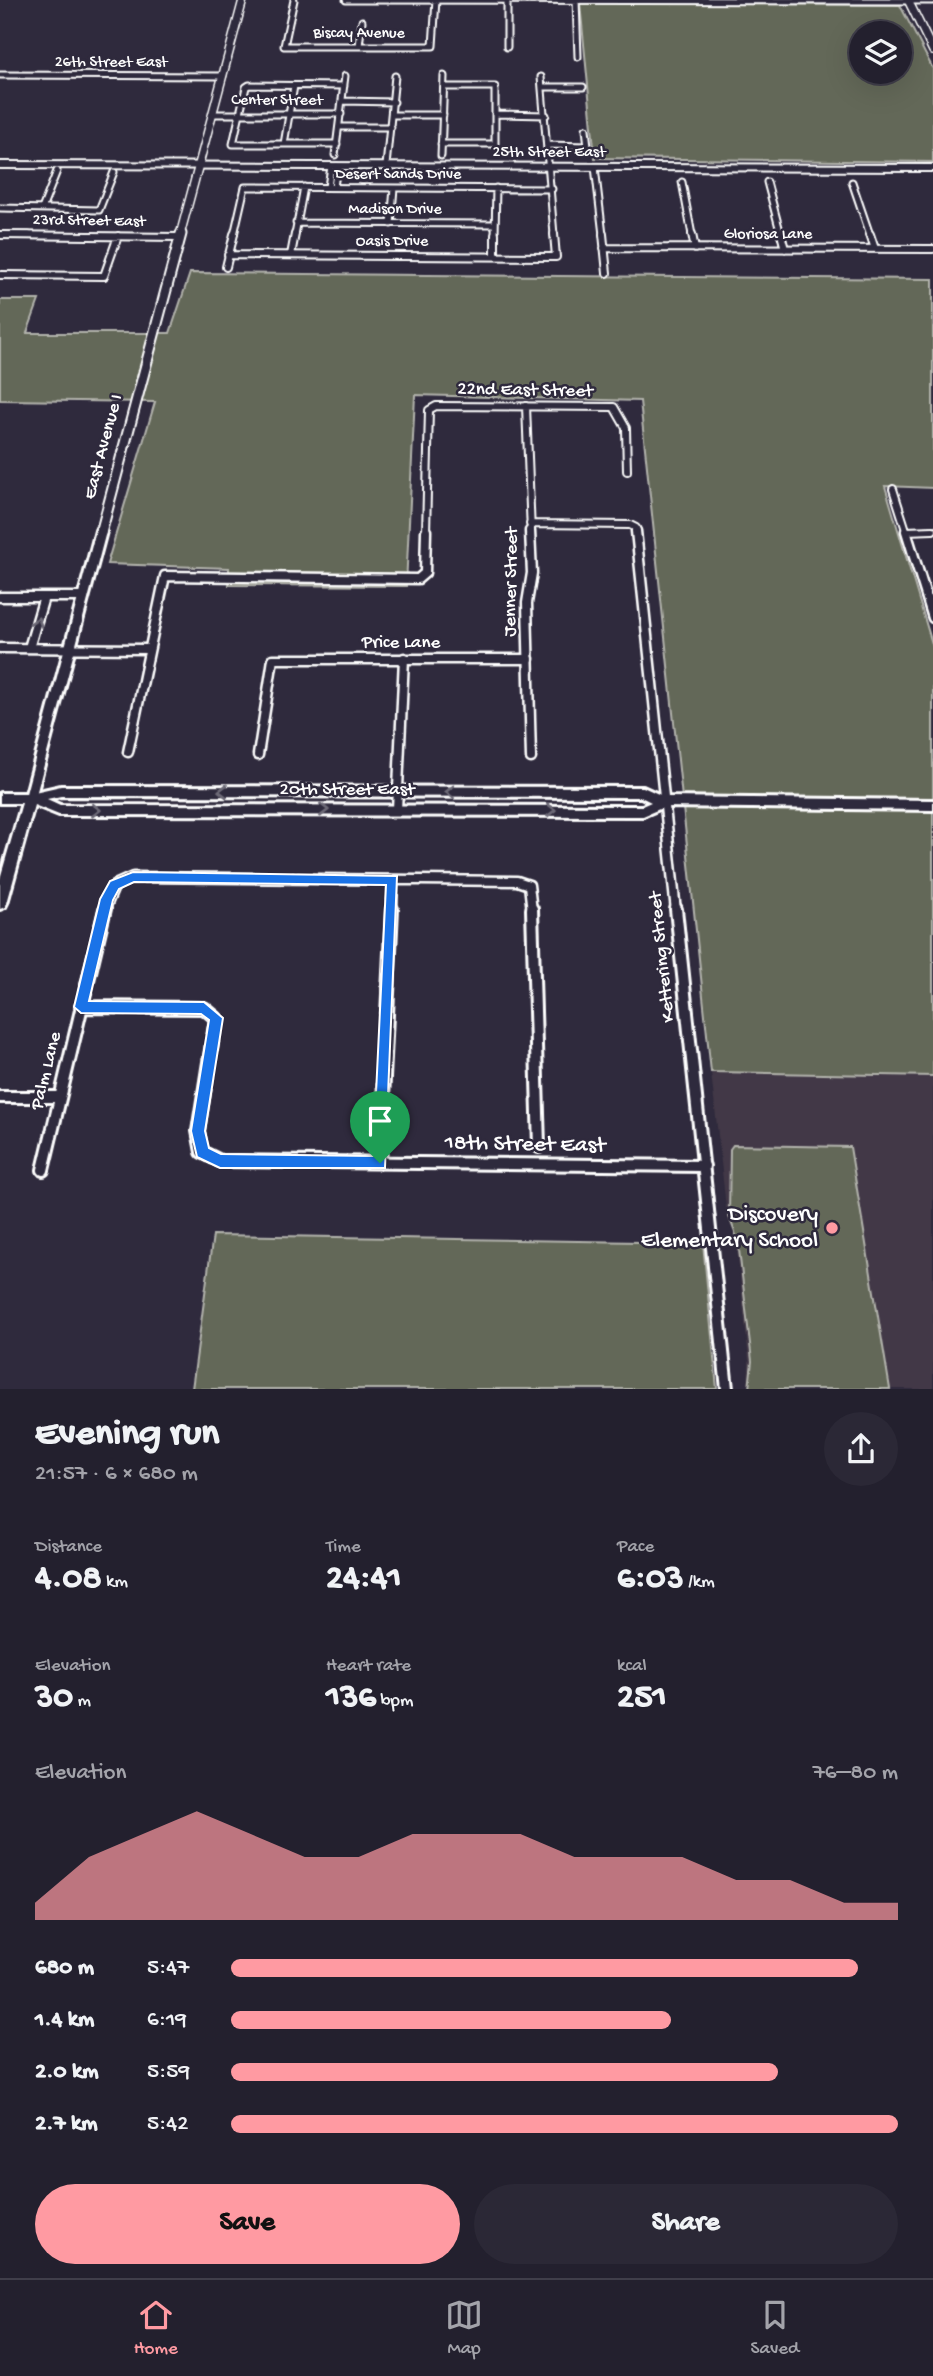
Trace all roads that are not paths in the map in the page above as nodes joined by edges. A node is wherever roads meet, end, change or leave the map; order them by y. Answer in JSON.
{"nodes":[{"id":1,"x":243,"y":0,"type":"edge"},
{"id":2,"x":294,"y":0,"type":"edge"},
{"id":3,"x":346,"y":0,"type":"edge"},
{"id":4,"x":436,"y":0,"type":"edge"},
{"id":5,"x":507,"y":0,"type":"edge"},
{"id":6,"x":576,"y":0,"type":"edge"},
{"id":7,"x":908,"y":1,"type":"edge"},
{"id":8,"x":933,"y":1,"type":"edge"},
{"id":9,"x":362,"y":21,"type":"dead end"},
{"id":10,"x":359,"y":46,"type":"junction"},
{"id":11,"x":507,"y":47,"type":"dead end"},
{"id":12,"x":933,"y":51,"type":"edge"},
{"id":13,"x":578,"y":57,"type":"dead end"},
{"id":14,"x":0,"y":75,"type":"edge"},
{"id":15,"x":223,"y":76,"type":"junction"},
{"id":16,"x":345,"y":76,"type":"dead end"},
{"id":17,"x":395,"y":76,"type":"dead end"},
{"id":18,"x":444,"y":76,"type":"dead end"},
{"id":19,"x":541,"y":77,"type":"dead end"},
{"id":20,"x":295,"y":86,"type":"junction"},
{"id":21,"x":344,"y":86,"type":"junction"},
{"id":22,"x":444,"y":87,"type":"junction"},
{"id":23,"x":543,"y":87,"type":"junction"},
{"id":24,"x":583,"y":87,"type":"dead end"},
{"id":25,"x":343,"y":102,"type":"junction"},
{"id":26,"x":394,"y":102,"type":"junction"},
{"id":27,"x":213,"y":114,"type":"junction"},
{"id":28,"x":241,"y":114,"type":"junction"},
{"id":29,"x":290,"y":114,"type":"junction"},
{"id":30,"x":341,"y":114,"type":"junction"},
{"id":31,"x":496,"y":114,"type":"junction"},
{"id":32,"x":393,"y":115,"type":"junction"},
{"id":33,"x":443,"y":115,"type":"junction"},
{"id":34,"x":546,"y":116,"type":"junction"},
{"id":35,"x":339,"y":127,"type":"junction"},
{"id":36,"x":391,"y":127,"type":"junction"},
{"id":37,"x":586,"y":129,"type":"dead end"},
{"id":38,"x":284,"y":144,"type":"junction"},
{"id":39,"x":337,"y":144,"type":"junction"},
{"id":40,"x":441,"y":144,"type":"junction"},
{"id":41,"x":547,"y":145,"type":"junction"},
{"id":42,"x":335,"y":155,"type":"dead end"},
{"id":43,"x":441,"y":156,"type":"dead end"},
{"id":44,"x":0,"y":165,"type":"edge"},
{"id":45,"x":198,"y":166,"type":"junction"},
{"id":46,"x":334,"y":166,"type":"junction"},
{"id":47,"x":386,"y":166,"type":"junction"},
{"id":48,"x":550,"y":167,"type":"junction"},
{"id":49,"x":595,"y":167,"type":"junction"},
{"id":50,"x":933,"y":168,"type":"edge"},
{"id":51,"x":57,"y":172,"type":"dead end"},
{"id":52,"x":114,"y":172,"type":"dead end"},
{"id":53,"x":682,"y":182,"type":"dead end"},
{"id":54,"x":767,"y":182,"type":"dead end"},
{"id":55,"x":852,"y":183,"type":"dead end"},
{"id":56,"x":304,"y":187,"type":"junction"},
{"id":57,"x":331,"y":187,"type":"junction"},
{"id":58,"x":394,"y":188,"type":"junction"},
{"id":59,"x":496,"y":188,"type":"junction"},
{"id":60,"x":552,"y":189,"type":"junction"},
{"id":61,"x":0,"y":208,"type":"edge"},
{"id":62,"x":42,"y":209,"type":"junction"},
{"id":63,"x":296,"y":223,"type":"junction"},
{"id":64,"x":391,"y":224,"type":"junction"},
{"id":65,"x":494,"y":224,"type":"junction"},
{"id":66,"x":0,"y":235,"type":"edge"},
{"id":67,"x":118,"y":236,"type":"junction"},
{"id":68,"x":178,"y":237,"type":"junction"},
{"id":69,"x":604,"y":248,"type":"junction"},
{"id":70,"x":695,"y":249,"type":"junction"},
{"id":71,"x":785,"y":249,"type":"junction"},
{"id":72,"x":875,"y":249,"type":"junction"},
{"id":73,"x":933,"y":249,"type":"edge"},
{"id":74,"x":228,"y":255,"type":"junction"},
{"id":75,"x":291,"y":255,"type":"junction"},
{"id":76,"x":495,"y":256,"type":"junction"},
{"id":77,"x":226,"y":267,"type":"dead end"},
{"id":78,"x":607,"y":273,"type":"dead end"},
{"id":79,"x":0,"y":275,"type":"edge"},
{"id":80,"x":526,"y":406,"type":"junction"},
{"id":81,"x":627,"y":471,"type":"dead end"},
{"id":82,"x":893,"y":489,"type":"dead end"},
{"id":83,"x":530,"y":524,"type":"junction"},
{"id":84,"x":933,"y":530,"type":"edge"},
{"id":85,"x":906,"y":531,"type":"junction"},
{"id":86,"x":0,"y":597,"type":"edge"},
{"id":87,"x":44,"y":597,"type":"junction"},
{"id":88,"x":84,"y":597,"type":"junction"},
{"id":89,"x":933,"y":618,"type":"edge"},
{"id":90,"x":0,"y":648,"type":"edge"},
{"id":91,"x":29,"y":648,"type":"junction"},
{"id":92,"x":70,"y":649,"type":"junction"},
{"id":93,"x":149,"y":649,"type":"junction"},
{"id":94,"x":404,"y":658,"type":"junction"},
{"id":95,"x":529,"y":659,"type":"junction"},
{"id":96,"x":128,"y":752,"type":"dead end"},
{"id":97,"x":258,"y":755,"type":"dead end"},
{"id":98,"x":531,"y":758,"type":"dead end"},
{"id":99,"x":397,"y":792,"type":"junction"},
{"id":100,"x":0,"y":798,"type":"edge"},
{"id":101,"x":30,"y":798,"type":"junction"},
{"id":102,"x":663,"y":802,"type":"junction"},
{"id":103,"x":933,"y":805,"type":"edge"},
{"id":104,"x":397,"y":810,"type":"junction"},
{"id":105,"x":393,"y":880,"type":"junction"},
{"id":106,"x":0,"y":902,"type":"edge"},
{"id":107,"x":81,"y":1007,"type":"junction"},
{"id":108,"x":0,"y":1097,"type":"edge"},
{"id":109,"x":58,"y":1097,"type":"junction"},
{"id":110,"x":539,"y":1147,"type":"dead end"},
{"id":111,"x":380,"y":1163,"type":"junction"},
{"id":112,"x":704,"y":1166,"type":"junction"},
{"id":113,"x":43,"y":1170,"type":"dead end"},
{"id":114,"x":727,"y":1389,"type":"edge"}],
"edges":[{"from":1,"to":15,"type":"main road","name":"East Avenue I"},
{"from":2,"to":10,"type":"street","name":"Biscay Avenue"},
{"from":3,"to":4,"type":"street"},
{"from":4,"to":5,"type":"street"},
{"from":4,"to":10,"type":"street","name":"Biscay Avenue"},
{"from":5,"to":6,"type":"street"},
{"from":5,"to":11,"type":"street"},
{"from":6,"to":7,"type":"street"},
{"from":6,"to":13,"type":"street"},
{"from":7,"to":8,"type":"street"},
{"from":7,"to":12,"type":"main road"},
{"from":9,"to":10,"type":"street"},
{"from":14,"to":15,"type":"street","name":"26th Street East"},
{"from":15,"to":27,"type":"main road","name":"East Avenue I"},
{"from":16,"to":21,"type":"street"},
{"from":17,"to":26,"type":"street"},
{"from":18,"to":22,"type":"street"},
{"from":19,"to":23,"type":"street"},
{"from":20,"to":21,"type":"street","name":"Center Street"},
{"from":20,"to":28,"type":"street","name":"Center Street"},
{"from":20,"to":29,"type":"street"},
{"from":21,"to":25,"type":"street"},
{"from":22,"to":31,"type":"street"},
{"from":22,"to":33,"type":"street"},
{"from":23,"to":24,"type":"street"},
{"from":23,"to":34,"type":"street"},
{"from":25,"to":26,"type":"street"},
{"from":25,"to":30,"type":"street"},
{"from":26,"to":32,"type":"street"},
{"from":27,"to":28,"type":"street","name":"Center Street"},
{"from":27,"to":45,"type":"main road","name":"East Avenue I"},
{"from":28,"to":29,"type":"street","name":"Center Street"},
{"from":28,"to":38,"type":"street"},
{"from":29,"to":30,"type":"street","name":"Center Street"},
{"from":29,"to":38,"type":"street"},
{"from":30,"to":35,"type":"street"},
{"from":31,"to":34,"type":"street"},
{"from":31,"to":40,"type":"street"},
{"from":32,"to":33,"type":"street"},
{"from":32,"to":36,"type":"street"},
{"from":33,"to":40,"type":"street"},
{"from":34,"to":41,"type":"street"},
{"from":35,"to":36,"type":"street","name":"Center Street"},
{"from":35,"to":39,"type":"street"},
{"from":36,"to":47,"type":"street"},
{"from":37,"to":41,"type":"street"},
{"from":38,"to":39,"type":"street"},
{"from":39,"to":42,"type":"street"},
{"from":40,"to":43,"type":"street"},
{"from":41,"to":48,"type":"street"},
{"from":44,"to":45,"type":"street","name":"25th Street East"},
{"from":45,"to":46,"type":"street","name":"25th Street East"},
{"from":45,"to":68,"type":"main road","name":"East Avenue I"},
{"from":46,"to":47,"type":"street","name":"25th Street East"},
{"from":46,"to":57,"type":"street"},
{"from":47,"to":48,"type":"street","name":"25th Street East"},
{"from":48,"to":49,"type":"street","name":"25th Street East"},
{"from":48,"to":60,"type":"street"},
{"from":49,"to":50,"type":"street","name":"25th Street East"},
{"from":49,"to":69,"type":"street"},
{"from":51,"to":62,"type":"street"},
{"from":52,"to":62,"type":"street"},
{"from":53,"to":70,"type":"street"},
{"from":54,"to":71,"type":"street"},
{"from":55,"to":72,"type":"street"},
{"from":56,"to":57,"type":"street","name":"Desert Sands Drive"},
{"from":56,"to":63,"type":"street"},
{"from":56,"to":74,"type":"street","name":"Desert Sands Drive"},
{"from":57,"to":58,"type":"street","name":"Desert Sands Drive"},
{"from":58,"to":59,"type":"street","name":"Desert Sands Drive"},
{"from":58,"to":64,"type":"street"},
{"from":59,"to":60,"type":"street","name":"Desert Sands Drive"},
{"from":59,"to":65,"type":"street"},
{"from":60,"to":76,"type":"street","name":"Oasis Drive"},
{"from":61,"to":62,"type":"street"},
{"from":63,"to":64,"type":"street","name":"Madison Drive"},
{"from":63,"to":75,"type":"street"},
{"from":64,"to":65,"type":"street","name":"Madison Drive"},
{"from":65,"to":76,"type":"street"},
{"from":66,"to":67,"type":"street","name":"23rd Street East"},
{"from":67,"to":68,"type":"street","name":"23rd Street East"},
{"from":67,"to":79,"type":"street"},
{"from":68,"to":88,"type":"main road","name":"East Avenue I"},
{"from":69,"to":70,"type":"street","name":"Gloriosa Lane"},
{"from":69,"to":78,"type":"street"},
{"from":70,"to":71,"type":"street","name":"Gloriosa Lane"},
{"from":71,"to":72,"type":"street","name":"Gloriosa Lane"},
{"from":72,"to":73,"type":"street","name":"Gloriosa Lane"},
{"from":74,"to":75,"type":"street","name":"Oasis Drive"},
{"from":74,"to":77,"type":"street"},
{"from":75,"to":76,"type":"street","name":"Oasis Drive"},
{"from":80,"to":81,"type":"street","name":"22nd East Street"},
{"from":80,"to":83,"type":"street","name":"Jenner Street"},
{"from":80,"to":93,"type":"street","name":"22nd East Street"},
{"from":82,"to":85,"type":"street"},
{"from":83,"to":95,"type":"street","name":"Jenner Street"},
{"from":83,"to":102,"type":"street","name":"Kettering Street"},
{"from":84,"to":85,"type":"street"},
{"from":85,"to":89,"type":"street"},
{"from":86,"to":87,"type":"street"},
{"from":87,"to":88,"type":"street"},
{"from":91,"to":87,"type":"street","one_way":true},
{"from":88,"to":92,"type":"main road","name":"East Avenue I"},
{"from":90,"to":91,"type":"street"},
{"from":91,"to":92,"type":"street"},
{"from":92,"to":93,"type":"street"},
{"from":92,"to":101,"type":"main road","name":"East Avenue I"},
{"from":93,"to":96,"type":"street"},
{"from":94,"to":95,"type":"street","name":"Price Lane"},
{"from":94,"to":97,"type":"street","name":"Price Lane"},
{"from":94,"to":99,"type":"street"},
{"from":95,"to":98,"type":"street","name":"Jenner Street"},
{"from":99,"to":101,"type":"main road","name":"20th Street East","one_way":true},
{"from":102,"to":99,"type":"main road","name":"20th Street East","one_way":true},
{"from":99,"to":104,"type":"street"},
{"from":100,"to":101,"type":"main road","name":"20th Street East"},
{"from":101,"to":104,"type":"main road","name":"20th Street East","one_way":true},
{"from":101,"to":106,"type":"main road","name":"East Avenue I"},
{"from":102,"to":103,"type":"main road","name":"20th Street East"},
{"from":104,"to":102,"type":"main road","name":"20th Street East","one_way":true},
{"from":102,"to":112,"type":"street","name":"Kettering Street"},
{"from":105,"to":107,"type":"street","name":"Palm Lane"},
{"from":105,"to":110,"type":"street","name":"Palm Lane"},
{"from":105,"to":111,"type":"street"},
{"from":107,"to":109,"type":"street","name":"Palm Lane"},
{"from":107,"to":111,"type":"street","name":"18th Street East"},
{"from":108,"to":109,"type":"street"},
{"from":109,"to":113,"type":"street","name":"Palm Lane"},
{"from":111,"to":112,"type":"street","name":"18th Street East"},
{"from":112,"to":114,"type":"street","name":"Kettering Street"}]}
